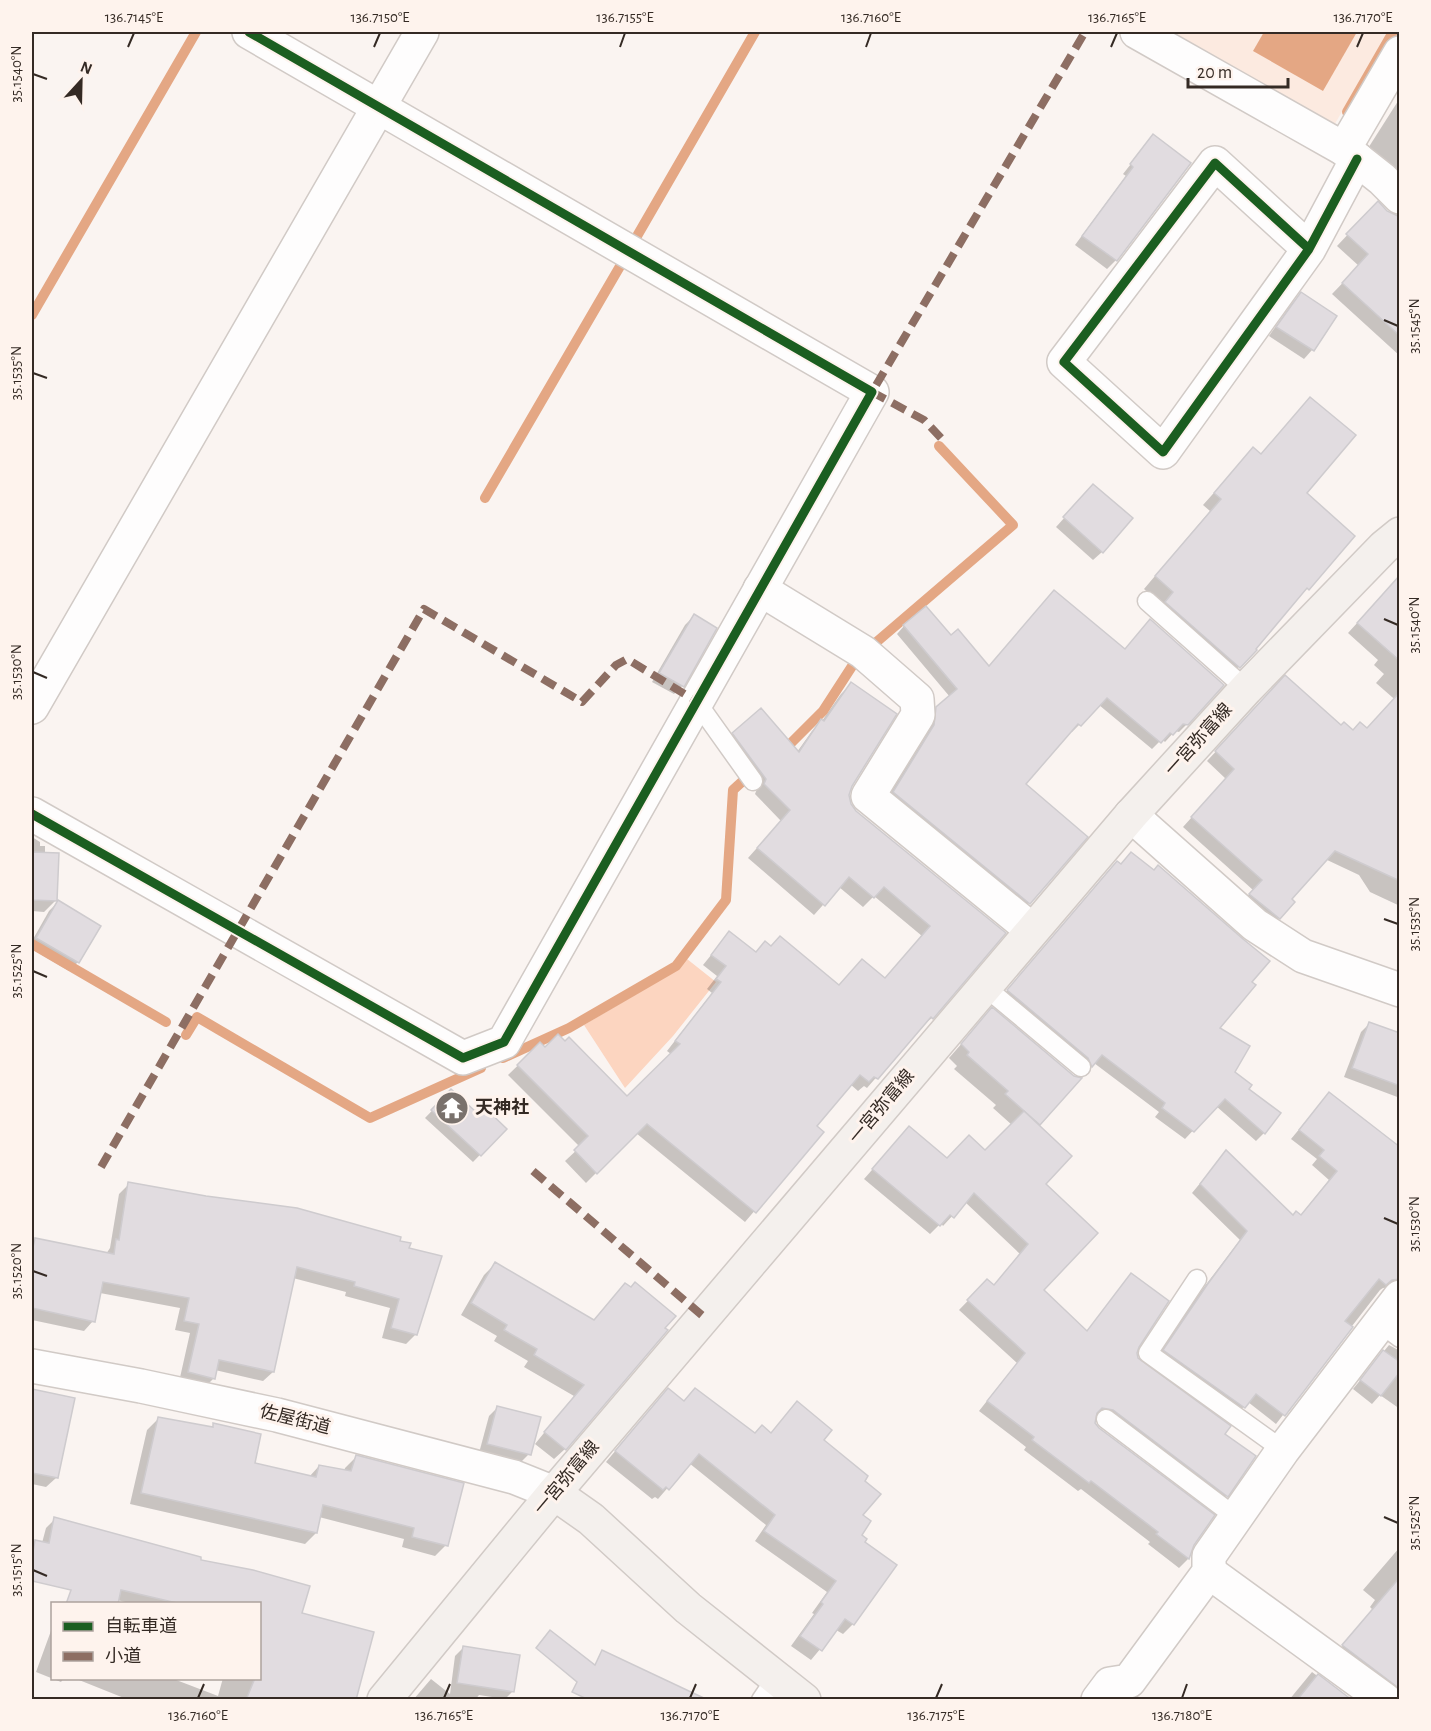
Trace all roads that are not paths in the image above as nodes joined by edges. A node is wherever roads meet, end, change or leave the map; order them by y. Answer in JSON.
{"nodes":[{"id":1,"x":249,"y":32,"type":"edge"},
{"id":2,"x":422,"y":32,"type":"edge"},
{"id":3,"x":1137,"y":32,"type":"edge"},
{"id":4,"x":1399,"y":55,"type":"edge"},
{"id":5,"x":378,"y":106,"type":"junction"},
{"id":6,"x":1350,"y":154,"type":"junction"},
{"id":7,"x":1400,"y":197,"type":"edge"},
{"id":8,"x":1309,"y":249,"type":"junction"},
{"id":9,"x":1400,"y":534,"type":"edge"},
{"id":10,"x":760,"y":589,"type":"junction"},
{"id":11,"x":1147,"y":601,"type":"dead end"},
{"id":12,"x":1246,"y":689,"type":"junction"},
{"id":13,"x":696,"y":701,"type":"junction"},
{"id":14,"x":32,"y":707,"type":"edge"},
{"id":15,"x":753,"y":780,"type":"dead end"},
{"id":16,"x":32,"y":814,"type":"edge"},
{"id":17,"x":1131,"y":815,"type":"junction"},
{"id":18,"x":1032,"y":930,"type":"junction"},
{"id":19,"x":984,"y":986,"type":"junction"},
{"id":20,"x":1400,"y":990,"type":"edge"},
{"id":21,"x":1081,"y":1067,"type":"dead end"},
{"id":22,"x":1197,"y":1279,"type":"dead end"},
{"id":23,"x":1400,"y":1297,"type":"edge"},
{"id":24,"x":1390,"y":1330,"type":"edge"},
{"id":25,"x":32,"y":1366,"type":"edge"},
{"id":26,"x":1106,"y":1419,"type":"dead end"},
{"id":27,"x":1283,"y":1450,"type":"junction"},
{"id":28,"x":554,"y":1493,"type":"junction"},
{"id":29,"x":1237,"y":1518,"type":"junction"},
{"id":30,"x":1209,"y":1572,"type":"junction"},
{"id":31,"x":769,"y":1689,"type":"edge"},
{"id":32,"x":384,"y":1700,"type":"edge"},
{"id":33,"x":804,"y":1700,"type":"edge"},
{"id":34,"x":1098,"y":1700,"type":"edge"},
{"id":35,"x":1384,"y":1700,"type":"edge"}],
"edges":[{"from":1,"to":5,"type":"street"},
{"from":2,"to":5,"type":"street"},
{"from":3,"to":6,"type":"street"},
{"from":4,"to":6,"type":"street"},
{"from":5,"to":10,"type":"street"},
{"from":5,"to":14,"type":"street"},
{"from":6,"to":7,"type":"street"},
{"from":6,"to":8,"type":"street"},
{"from":8,"to":8,"type":"street"},
{"from":9,"to":12,"type":"main road","name":"一宮弥富線"},
{"from":10,"to":13,"type":"street"},
{"from":10,"to":18,"type":"street"},
{"from":11,"to":12,"type":"lane"},
{"from":12,"to":17,"type":"main road","name":"一宮弥富線"},
{"from":13,"to":15,"type":"lane"},
{"from":13,"to":16,"type":"street"},
{"from":17,"to":18,"type":"main road","name":"一宮弥富線"},
{"from":17,"to":20,"type":"street"},
{"from":18,"to":19,"type":"main road","name":"一宮弥富線"},
{"from":19,"to":21,"type":"lane"},
{"from":19,"to":28,"type":"main road","name":"一宮弥富線"},
{"from":22,"to":27,"type":"lane"},
{"from":23,"to":24,"type":"street"},
{"from":24,"to":27,"type":"street"},
{"from":25,"to":28,"type":"street","name":"佐屋街道"},
{"from":26,"to":29,"type":"lane"},
{"from":27,"to":29,"type":"street"},
{"from":28,"to":31,"type":"main road"},
{"from":28,"to":32,"type":"main road","name":"一宮弥富線"},
{"from":29,"to":30,"type":"street"},
{"from":30,"to":34,"type":"street"},
{"from":30,"to":35,"type":"street"},
{"from":31,"to":33,"type":"main road"}]}
